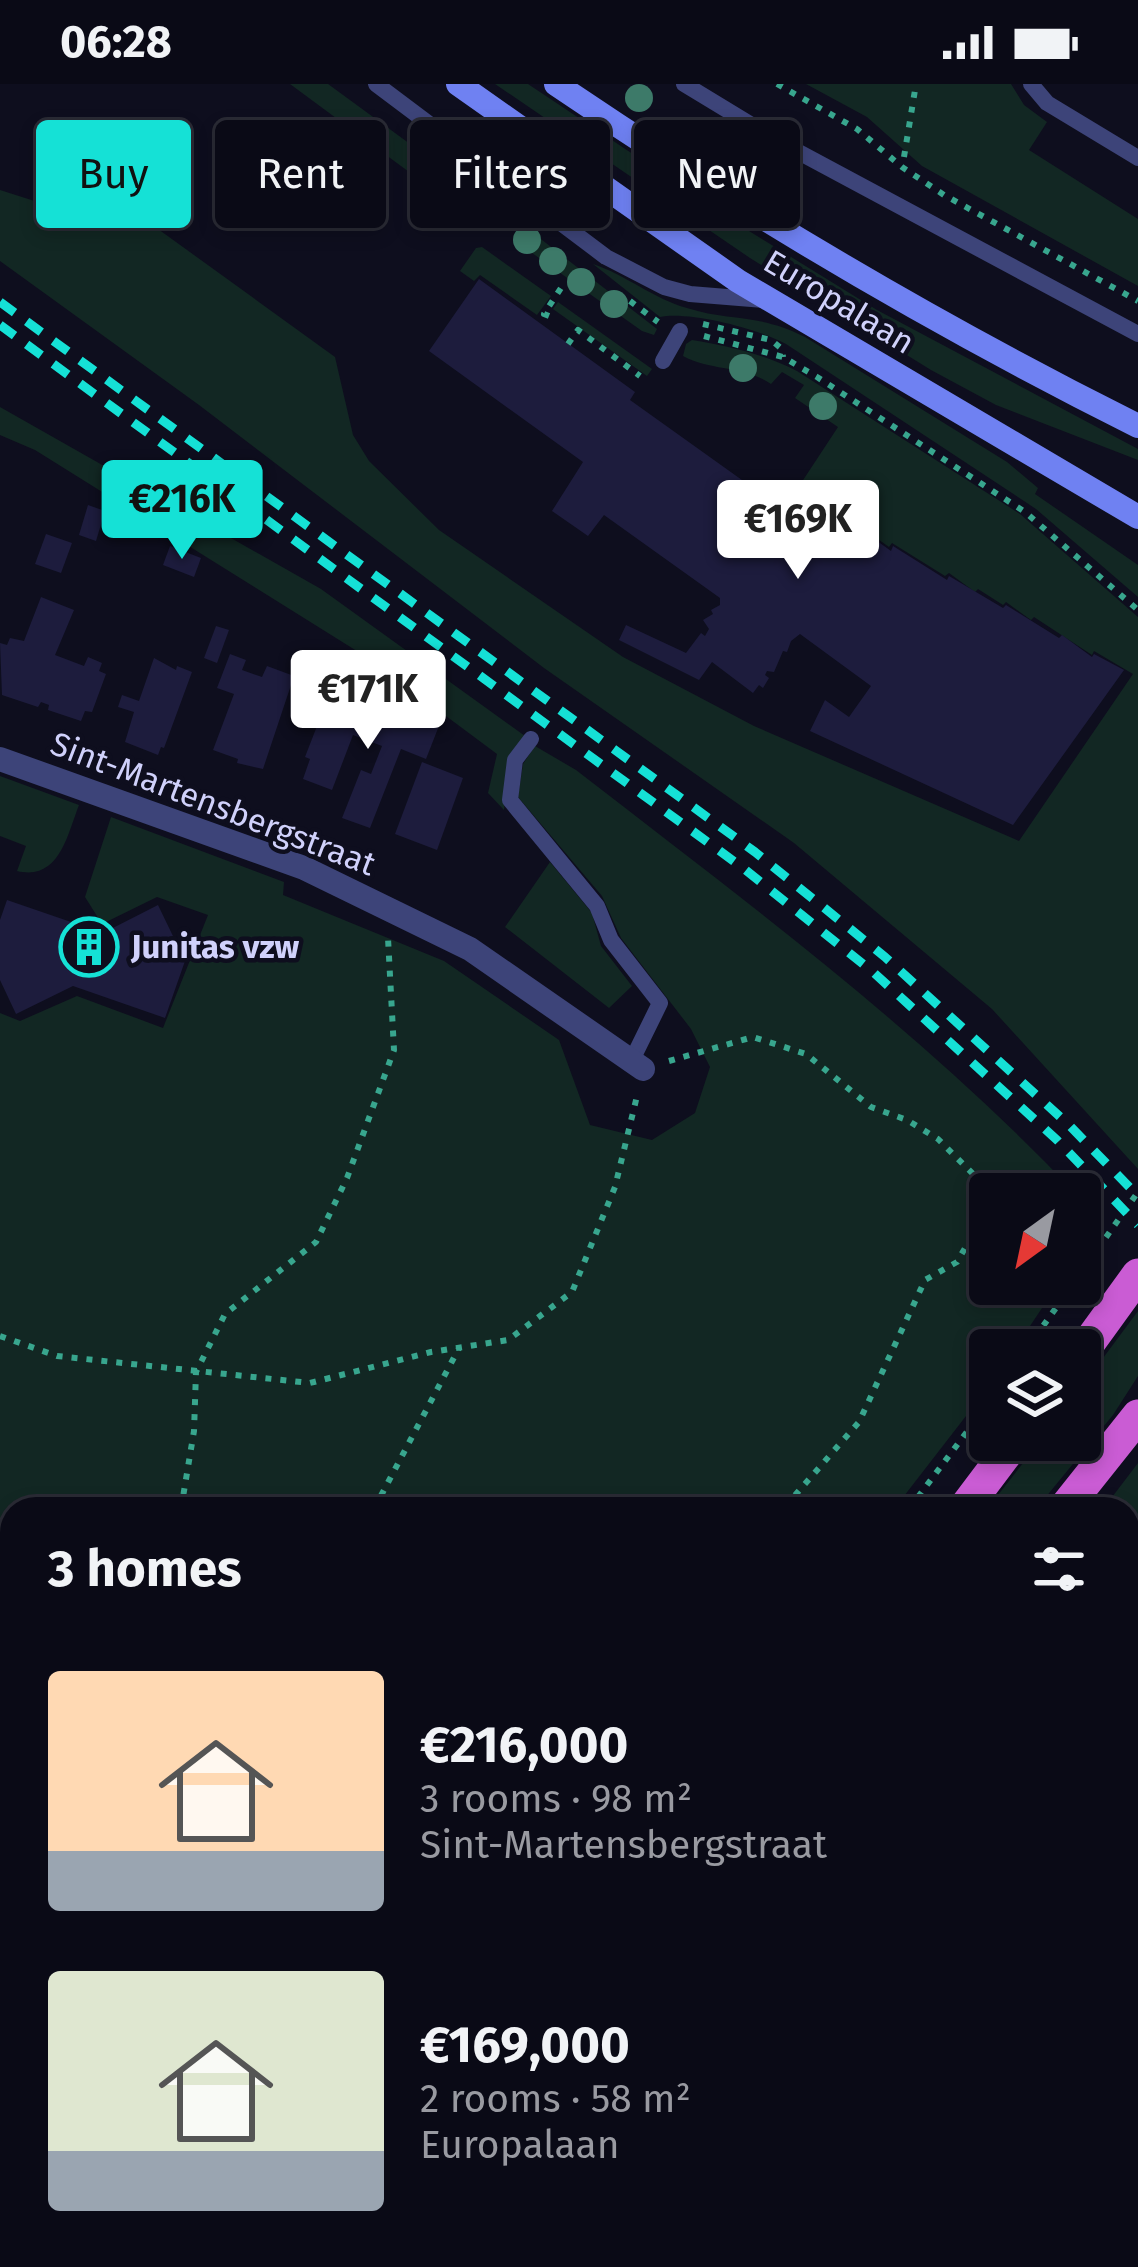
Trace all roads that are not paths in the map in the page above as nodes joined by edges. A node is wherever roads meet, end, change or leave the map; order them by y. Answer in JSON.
{"nodes":[{"id":1,"x":376,"y":84,"type":"edge"},
{"id":2,"x":458,"y":84,"type":"edge"},
{"id":3,"x":556,"y":84,"type":"edge"},
{"id":4,"x":684,"y":84,"type":"edge"},
{"id":5,"x":1031,"y":84,"type":"edge"},
{"id":6,"x":1138,"y":158,"type":"edge"},
{"id":7,"x":769,"y":301,"type":"junction"},
{"id":8,"x":683,"y":324,"type":"road end"},
{"id":9,"x":1138,"y":334,"type":"edge"},
{"id":10,"x":662,"y":361,"type":"dead end"},
{"id":11,"x":1138,"y":426,"type":"edge"},
{"id":12,"x":1138,"y":518,"type":"edge"},
{"id":13,"x":531,"y":739,"type":"dead end"},
{"id":14,"x":0,"y":759,"type":"edge"},
{"id":15,"x":638,"y":1064,"type":"joint"},
{"id":16,"x":1138,"y":1275,"type":"edge"},
{"id":17,"x":1099,"y":1329,"type":"edge"},
{"id":18,"x":1138,"y":1416,"type":"edge"},
{"id":19,"x":1000,"y":1461,"type":"edge"},
{"id":20,"x":973,"y":1497,"type":"edge"},
{"id":21,"x":1074,"y":1497,"type":"edge"}],
"edges":[{"from":1,"to":7,"type":"lane"},
{"from":2,"to":7,"type":"main road","name":"Europalaan"},
{"from":3,"to":11,"type":"main road","name":"Europalaan"},
{"from":4,"to":9,"type":"lane"},
{"from":5,"to":6,"type":"lane"},
{"from":7,"to":12,"type":"main road","name":"Europalaan"},
{"from":8,"to":10,"type":"lane"},
{"from":13,"to":15,"type":"lane"},
{"from":14,"to":15,"type":"street","name":"Sint-Martensbergstraat"},
{"from":16,"to":17,"type":"highway"},
{"from":18,"to":21,"type":"highway"},
{"from":19,"to":20,"type":"highway"}]}
